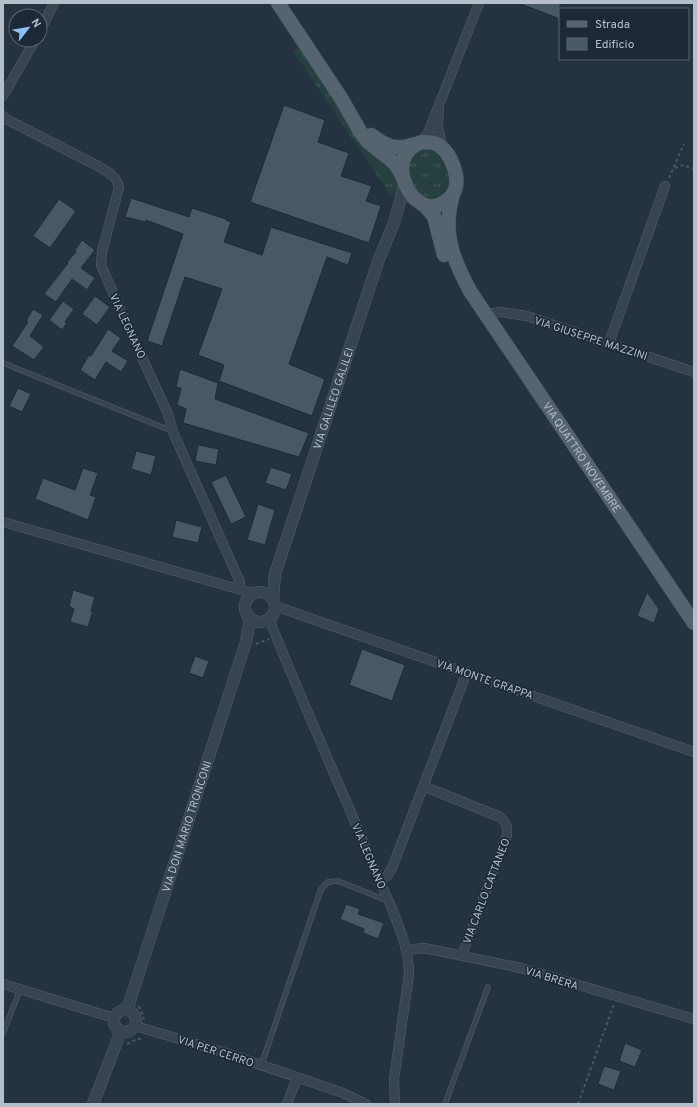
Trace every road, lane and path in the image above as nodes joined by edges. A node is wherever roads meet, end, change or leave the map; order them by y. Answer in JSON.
{"nodes":[{"id":1,"x":54,"y":3,"type":"edge"},
{"id":2,"x":278,"y":3,"type":"edge"},
{"id":3,"x":479,"y":3,"type":"edge"},
{"id":4,"x":48,"y":15,"type":"edge"},
{"id":5,"x":30,"y":48,"type":"edge"},
{"id":6,"x":3,"y":96,"type":"edge"},
{"id":7,"x":439,"y":105,"type":"junction"},
{"id":8,"x":351,"y":113,"type":"junction"},
{"id":9,"x":3,"y":116,"type":"edge"},
{"id":10,"x":416,"y":144,"type":"junction"},
{"id":11,"x":684,"y":144,"type":"dead end"},
{"id":12,"x":443,"y":150,"type":"junction"},
{"id":13,"x":694,"y":169,"type":"edge"},
{"id":14,"x":673,"y":170,"type":"junction"},
{"id":15,"x":405,"y":183,"type":"junction"},
{"id":16,"x":665,"y":186,"type":"joint"},
{"id":17,"x":453,"y":194,"type":"junction"},
{"id":18,"x":424,"y":205,"type":"junction"},
{"id":19,"x":394,"y":223,"type":"junction"},
{"id":20,"x":470,"y":291,"type":"junction"},
{"id":21,"x":486,"y":314,"type":"junction"},
{"id":22,"x":609,"y":343,"type":"junction"},
{"id":23,"x":3,"y":363,"type":"edge"},
{"id":24,"x":694,"y":372,"type":"edge"},
{"id":25,"x":174,"y":432,"type":"junction"},
{"id":26,"x":3,"y":522,"type":"edge"},
{"id":27,"x":275,"y":574,"type":"junction"},
{"id":28,"x":239,"y":589,"type":"junction"},
{"id":29,"x":256,"y":592,"type":"junction"},
{"id":30,"x":274,"y":602,"type":"junction"},
{"id":31,"x":250,"y":619,"type":"junction"},
{"id":32,"x":266,"y":620,"type":"junction"},
{"id":33,"x":694,"y":623,"type":"edge"},
{"id":34,"x":246,"y":642,"type":"junction"},
{"id":35,"x":467,"y":672,"type":"junction"},
{"id":36,"x":694,"y":752,"type":"edge"},
{"id":37,"x":423,"y":786,"type":"junction"},
{"id":38,"x":380,"y":880,"type":"junction"},
{"id":39,"x":389,"y":902,"type":"junction"},
{"id":40,"x":407,"y":951,"type":"junction"},
{"id":41,"x":462,"y":955,"type":"junction"},
{"id":42,"x":3,"y":984,"type":"edge"},
{"id":43,"x":488,"y":987,"type":"dead end"},
{"id":44,"x":20,"y":990,"type":"junction"},
{"id":45,"x":616,"y":997,"type":"junction"},
{"id":46,"x":128,"y":1010,"type":"junction"},
{"id":47,"x":114,"y":1018,"type":"junction"},
{"id":48,"x":694,"y":1019,"type":"edge"},
{"id":49,"x":135,"y":1026,"type":"junction"},
{"id":50,"x":121,"y":1031,"type":"junction"},
{"id":51,"x":3,"y":1033,"type":"edge"},
{"id":52,"x":261,"y":1066,"type":"junction"},
{"id":53,"x":297,"y":1078,"type":"junction"},
{"id":54,"x":93,"y":1104,"type":"edge"},
{"id":55,"x":287,"y":1104,"type":"edge"},
{"id":56,"x":366,"y":1104,"type":"edge"},
{"id":57,"x":395,"y":1104,"type":"edge"},
{"id":58,"x":445,"y":1104,"type":"edge"},
{"id":59,"x":578,"y":1104,"type":"edge"}],
"edges":[{"from":1,"to":4,"type":"street"},
{"from":2,"to":8,"type":"main road"},
{"from":3,"to":7,"type":"street"},
{"from":5,"to":6,"type":"street"},
{"from":7,"to":10,"type":"street"},
{"from":7,"to":12,"type":"street"},
{"from":8,"to":10,"type":"main road"},
{"from":8,"to":15,"type":"main road"},
{"from":9,"to":25,"type":"street","name":"VIA LEGNANO"},
{"from":10,"to":12,"type":"main road"},
{"from":10,"to":15,"type":"main road"},
{"from":11,"to":14,"type":"path"},
{"from":12,"to":17,"type":"main road"},
{"from":13,"to":14,"type":"path"},
{"from":14,"to":16,"type":"path"},
{"from":15,"to":18,"type":"main road"},
{"from":15,"to":19,"type":"street","name":"VIA GALILEO GALILEI"},
{"from":16,"to":22,"type":"street"},
{"from":17,"to":18,"type":"main road"},
{"from":17,"to":20,"type":"main road","name":"VIA QUATTRO NOVEMBRE"},
{"from":18,"to":19,"type":"street","name":"VIA GALILEO GALILEI"},
{"from":18,"to":20,"type":"main road","name":"VIA QUATTRO NOVEMBRE"},
{"from":19,"to":27,"type":"street","name":"VIA GALILEO GALILEI"},
{"from":20,"to":21,"type":"main road","name":"VIA QUATTRO NOVEMBRE"},
{"from":21,"to":22,"type":"street","name":"VIA GIUSEPPE MAZZINI"},
{"from":21,"to":33,"type":"main road","name":"VIA QUATTRO NOVEMBRE"},
{"from":22,"to":24,"type":"street","name":"VIA GIUSEPPE MAZZINI"},
{"from":23,"to":25,"type":"lane"},
{"from":25,"to":28,"type":"street","name":"VIA LEGNANO"},
{"from":26,"to":28,"type":"street"},
{"from":27,"to":29,"type":"street","name":"VIA GALILEO GALILEI"},
{"from":27,"to":30,"type":"street","name":"VIA GALILEO GALILEI"},
{"from":28,"to":29,"type":"street"},
{"from":29,"to":30,"type":"street"},
{"from":29,"to":31,"type":"street"},
{"from":30,"to":32,"type":"street"},
{"from":30,"to":35,"type":"street","name":"VIA MONTE GRAPPA"},
{"from":31,"to":32,"type":"street"},
{"from":31,"to":34,"type":"street","name":"VIA DON MARIO TRONCONI"},
{"from":32,"to":34,"type":"street","name":"VIA DON MARIO TRONCONI"},
{"from":32,"to":38,"type":"street","name":"VIA LEGNANO"},
{"from":34,"to":46,"type":"street","name":"VIA DON MARIO TRONCONI"},
{"from":35,"to":36,"type":"street","name":"VIA MONTE GRAPPA"},
{"from":35,"to":37,"type":"street"},
{"from":37,"to":38,"type":"street"},
{"from":37,"to":41,"type":"street","name":"VIA CARLO CATTANEO"},
{"from":38,"to":39,"type":"street","name":"VIA LEGNANO"},
{"from":39,"to":40,"type":"street","name":"VIA LEGNANO"},
{"from":39,"to":52,"type":"lane"},
{"from":40,"to":41,"type":"street","name":"VIA BRERA"},
{"from":40,"to":57,"type":"street","name":"VIA LEGNANO"},
{"from":41,"to":45,"type":"street","name":"VIA BRERA"},
{"from":42,"to":44,"type":"street"},
{"from":43,"to":58,"type":"lane"},
{"from":44,"to":47,"type":"street"},
{"from":44,"to":51,"type":"lane"},
{"from":45,"to":48,"type":"street","name":"VIA BRERA"},
{"from":45,"to":59,"type":"path"},
{"from":46,"to":47,"type":"street"},
{"from":46,"to":49,"type":"street"},
{"from":47,"to":50,"type":"street"},
{"from":49,"to":50,"type":"street"},
{"from":49,"to":52,"type":"street","name":"VIA PER CERRO"},
{"from":50,"to":54,"type":"street"},
{"from":52,"to":53,"type":"street","name":"VIA PER CERRO"},
{"from":53,"to":55,"type":"street"},
{"from":53,"to":56,"type":"street","name":"VIA PER CERRO"}]}
